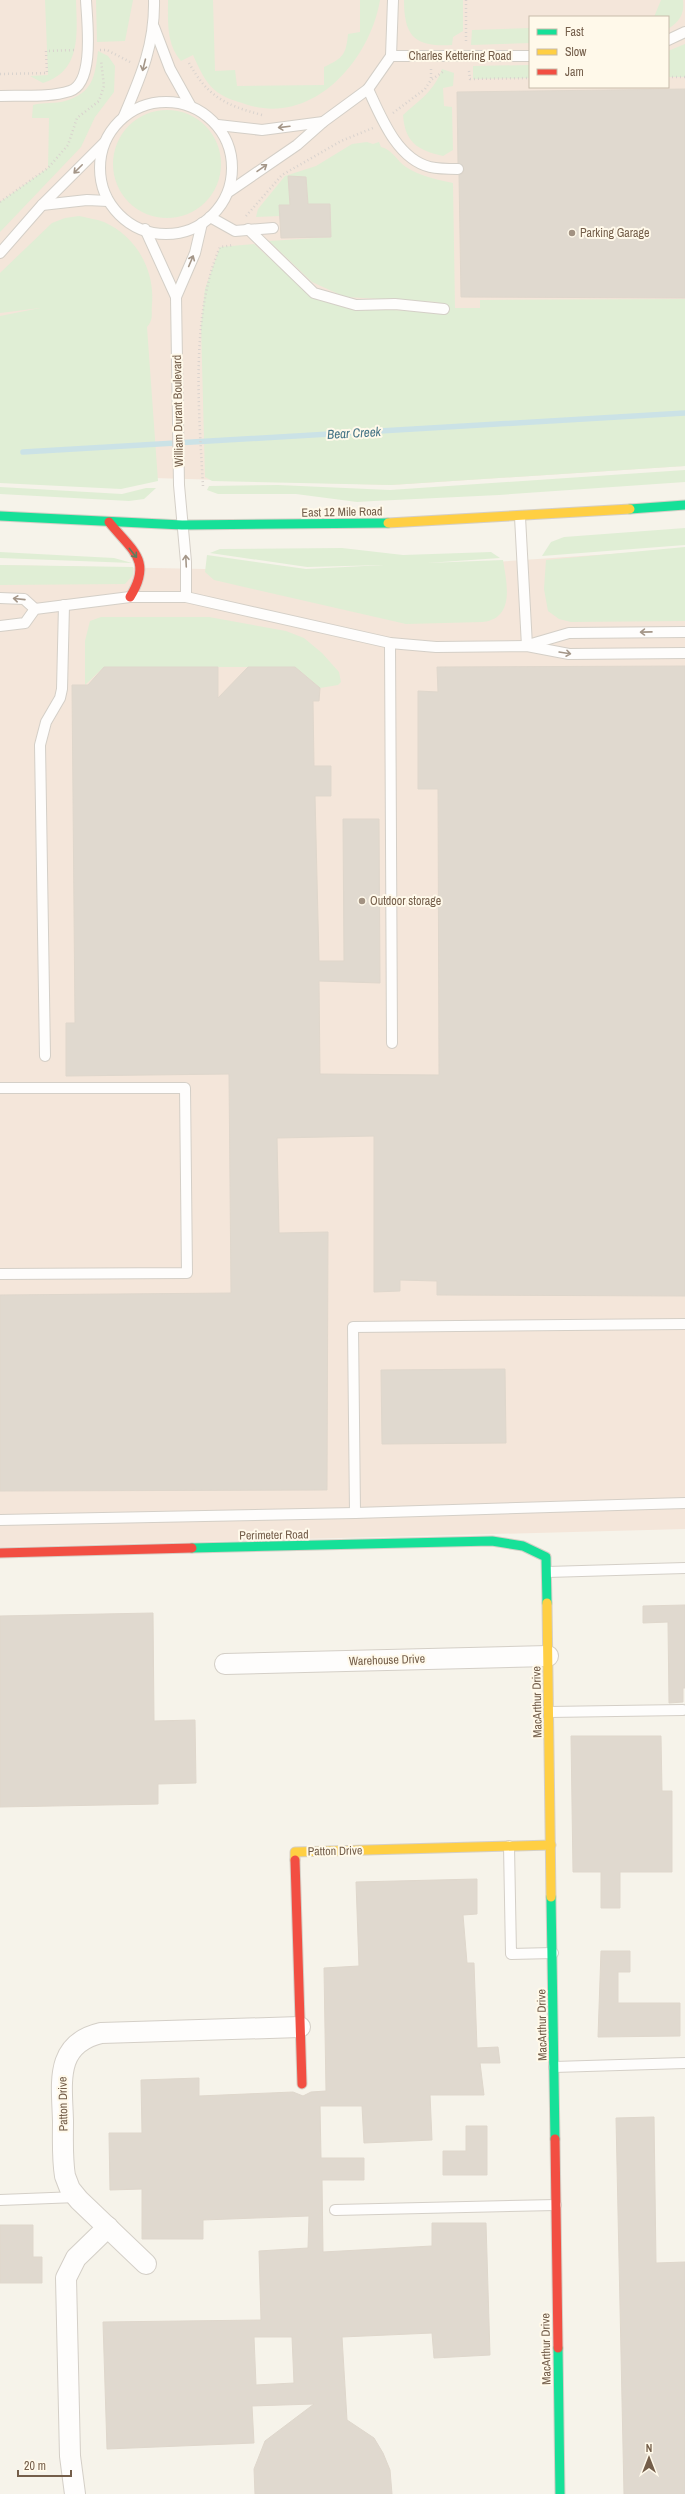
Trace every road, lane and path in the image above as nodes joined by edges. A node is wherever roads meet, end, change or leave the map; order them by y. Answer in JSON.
{"nodes":[{"id":1,"x":86,"y":0,"type":"edge"},
{"id":2,"x":154,"y":0,"type":"edge"},
{"id":3,"x":394,"y":0,"type":"edge"},
{"id":4,"x":466,"y":0,"type":"edge"},
{"id":5,"x":154,"y":27,"type":"junction"},
{"id":6,"x":685,"y":32,"type":"edge"},
{"id":7,"x":466,"y":35,"type":"dead end"},
{"id":8,"x":669,"y":40,"type":"edge"},
{"id":9,"x":87,"y":50,"type":"junction"},
{"id":10,"x":391,"y":56,"type":"junction"},
{"id":11,"x":529,"y":56,"type":"edge"},
{"id":12,"x":188,"y":63,"type":"dead end"},
{"id":13,"x":134,"y":64,"type":"dead end"},
{"id":14,"x":0,"y":74,"type":"edge"},
{"id":15,"x":669,"y":77,"type":"edge"},
{"id":16,"x":685,"y":77,"type":"edge"},
{"id":17,"x":368,"y":89,"type":"junction"},
{"id":18,"x":0,"y":96,"type":"edge"},
{"id":19,"x":190,"y":106,"type":"junction"},
{"id":20,"x":268,"y":115,"type":"dead end"},
{"id":21,"x":124,"y":116,"type":"junction"},
{"id":22,"x":323,"y":122,"type":"junction"},
{"id":23,"x":218,"y":125,"type":"junction"},
{"id":24,"x":106,"y":141,"type":"junction"},
{"id":25,"x":458,"y":169,"type":"dead end"},
{"id":26,"x":230,"y":191,"type":"junction"},
{"id":27,"x":108,"y":201,"type":"junction"},
{"id":28,"x":0,"y":202,"type":"edge"},
{"id":29,"x":42,"y":205,"type":"junction"},
{"id":30,"x":206,"y":220,"type":"junction"},
{"id":31,"x":273,"y":228,"type":"dead end"},
{"id":32,"x":248,"y":229,"type":"junction"},
{"id":33,"x":145,"y":230,"type":"junction"},
{"id":34,"x":261,"y":242,"type":"junction"},
{"id":35,"x":0,"y":253,"type":"edge"},
{"id":36,"x":176,"y":297,"type":"junction"},
{"id":37,"x":444,"y":309,"type":"dead end"},
{"id":38,"x":203,"y":486,"type":"dead end"},
{"id":39,"x":685,"y":505,"type":"edge"},
{"id":40,"x":0,"y":516,"type":"edge"},
{"id":41,"x":520,"y":517,"type":"junction"},
{"id":42,"x":109,"y":522,"type":"junction"},
{"id":43,"x":183,"y":525,"type":"junction"},
{"id":44,"x":130,"y":597,"type":"junction"},
{"id":45,"x":186,"y":597,"type":"junction"},
{"id":46,"x":0,"y":598,"type":"edge"},
{"id":47,"x":64,"y":605,"type":"junction"},
{"id":48,"x":34,"y":609,"type":"junction"},
{"id":49,"x":0,"y":626,"type":"edge"},
{"id":50,"x":685,"y":632,"type":"edge"},
{"id":51,"x":390,"y":643,"type":"junction"},
{"id":52,"x":526,"y":646,"type":"junction"},
{"id":53,"x":685,"y":654,"type":"edge"},
{"id":54,"x":392,"y":1043,"type":"dead end"},
{"id":55,"x":45,"y":1056,"type":"dead end"},
{"id":56,"x":0,"y":1088,"type":"edge"},
{"id":57,"x":0,"y":1274,"type":"edge"},
{"id":58,"x":685,"y":1324,"type":"edge"},
{"id":59,"x":685,"y":1503,"type":"edge"},
{"id":60,"x":355,"y":1513,"type":"junction"},
{"id":61,"x":0,"y":1520,"type":"edge"},
{"id":62,"x":0,"y":1553,"type":"edge"},
{"id":63,"x":546,"y":1557,"type":"joint"},
{"id":64,"x":685,"y":1568,"type":"edge"},
{"id":65,"x":547,"y":1572,"type":"junction"},
{"id":66,"x":548,"y":1656,"type":"junction"},
{"id":67,"x":225,"y":1664,"type":"dead end"},
{"id":68,"x":683,"y":1710,"type":"dead end"},
{"id":69,"x":549,"y":1712,"type":"junction"},
{"id":70,"x":551,"y":1845,"type":"junction"},
{"id":71,"x":509,"y":1846,"type":"junction"},
{"id":72,"x":553,"y":1953,"type":"junction"},
{"id":73,"x":300,"y":2027,"type":"junction"},
{"id":74,"x":685,"y":2063,"type":"edge"},
{"id":75,"x":554,"y":2067,"type":"junction"},
{"id":76,"x":302,"y":2084,"type":"dead end"},
{"id":77,"x":77,"y":2197,"type":"junction"},
{"id":78,"x":0,"y":2200,"type":"edge"},
{"id":79,"x":556,"y":2204,"type":"junction"},
{"id":80,"x":334,"y":2210,"type":"dead end"},
{"id":81,"x":108,"y":2227,"type":"junction"},
{"id":82,"x":146,"y":2264,"type":"dead end"},
{"id":83,"x":75,"y":2494,"type":"edge"},
{"id":84,"x":560,"y":2494,"type":"edge"}],
"edges":[{"from":1,"to":9,"type":"lane"},
{"from":2,"to":5,"type":"lane"},
{"from":3,"to":10,"type":"lane"},
{"from":4,"to":7,"type":"path"},
{"from":5,"to":19,"type":"lane"},
{"from":5,"to":21,"type":"lane","one_way":true},
{"from":6,"to":8,"type":"lane"},
{"from":9,"to":14,"type":"path"},
{"from":9,"to":18,"type":"lane"},
{"from":10,"to":11,"type":"lane","name":"Charles Kettering Road"},
{"from":10,"to":17,"type":"lane"},
{"from":12,"to":20,"type":"path"},
{"from":13,"to":28,"type":"path"},
{"from":15,"to":16,"type":"path"},
{"from":17,"to":22,"type":"lane"},
{"from":17,"to":25,"type":"lane"},
{"from":19,"to":21,"type":"lane"},
{"from":19,"to":23,"type":"lane"},
{"from":21,"to":24,"type":"lane"},
{"from":22,"to":23,"type":"lane","one_way":true},
{"from":26,"to":22,"type":"lane","one_way":true},
{"from":23,"to":26,"type":"lane"},
{"from":24,"to":27,"type":"lane"},
{"from":24,"to":29,"type":"lane","one_way":true},
{"from":26,"to":30,"type":"lane"},
{"from":27,"to":29,"type":"lane"},
{"from":27,"to":33,"type":"lane"},
{"from":29,"to":35,"type":"lane"},
{"from":30,"to":32,"type":"lane"},
{"from":30,"to":33,"type":"lane"},
{"from":36,"to":30,"type":"lane","name":"William Durant Boulevard","one_way":true},
{"from":31,"to":32,"type":"lane"},
{"from":32,"to":34,"type":"lane"},
{"from":33,"to":36,"type":"lane","name":"William Durant Boulevard"},
{"from":34,"to":37,"type":"lane"},
{"from":34,"to":38,"type":"path"},
{"from":36,"to":43,"type":"lane","name":"William Durant Boulevard"},
{"from":39,"to":41,"type":"street","name":"East 12 Mile Road"},
{"from":40,"to":42,"type":"street","name":"East 12 Mile Road"},
{"from":41,"to":43,"type":"street","name":"East 12 Mile Road"},
{"from":41,"to":52,"type":"lane"},
{"from":42,"to":43,"type":"street","name":"East 12 Mile Road"},
{"from":42,"to":44,"type":"street","one_way":true},
{"from":45,"to":43,"type":"lane","name":"William Durant Boulevard","one_way":true},
{"from":44,"to":45,"type":"lane"},
{"from":44,"to":47,"type":"lane"},
{"from":45,"to":51,"type":"lane"},
{"from":48,"to":46,"type":"lane","one_way":true},
{"from":47,"to":48,"type":"lane"},
{"from":47,"to":55,"type":"lane"},
{"from":48,"to":49,"type":"lane"},
{"from":50,"to":52,"type":"lane","one_way":true},
{"from":51,"to":52,"type":"lane"},
{"from":51,"to":54,"type":"lane"},
{"from":52,"to":53,"type":"lane","one_way":true},
{"from":56,"to":57,"type":"lane"},
{"from":58,"to":60,"type":"lane"},
{"from":59,"to":60,"type":"lane"},
{"from":60,"to":61,"type":"lane"},
{"from":62,"to":63,"type":"street","name":"Perimeter Road"},
{"from":63,"to":65,"type":"street","name":"MacArthur Drive"},
{"from":64,"to":65,"type":"lane"},
{"from":65,"to":66,"type":"street","name":"MacArthur Drive"},
{"from":66,"to":67,"type":"street","name":"Warehouse Drive"},
{"from":66,"to":69,"type":"street","name":"MacArthur Drive"},
{"from":68,"to":69,"type":"lane"},
{"from":69,"to":70,"type":"street","name":"MacArthur Drive"},
{"from":70,"to":71,"type":"street","name":"Patton Drive"},
{"from":70,"to":72,"type":"street","name":"MacArthur Drive"},
{"from":71,"to":72,"type":"lane"},
{"from":71,"to":73,"type":"street","name":"Patton Drive"},
{"from":72,"to":75,"type":"street","name":"MacArthur Drive"},
{"from":73,"to":76,"type":"street","name":"Patton Drive"},
{"from":73,"to":77,"type":"street","name":"Patton Drive"},
{"from":74,"to":75,"type":"lane"},
{"from":75,"to":79,"type":"street","name":"MacArthur Drive"},
{"from":77,"to":78,"type":"lane"},
{"from":77,"to":81,"type":"street","name":"Patton Drive"},
{"from":79,"to":80,"type":"lane"},
{"from":79,"to":84,"type":"street","name":"MacArthur Drive"},
{"from":81,"to":82,"type":"street","name":"Patton Drive"},
{"from":81,"to":83,"type":"street"}]}
